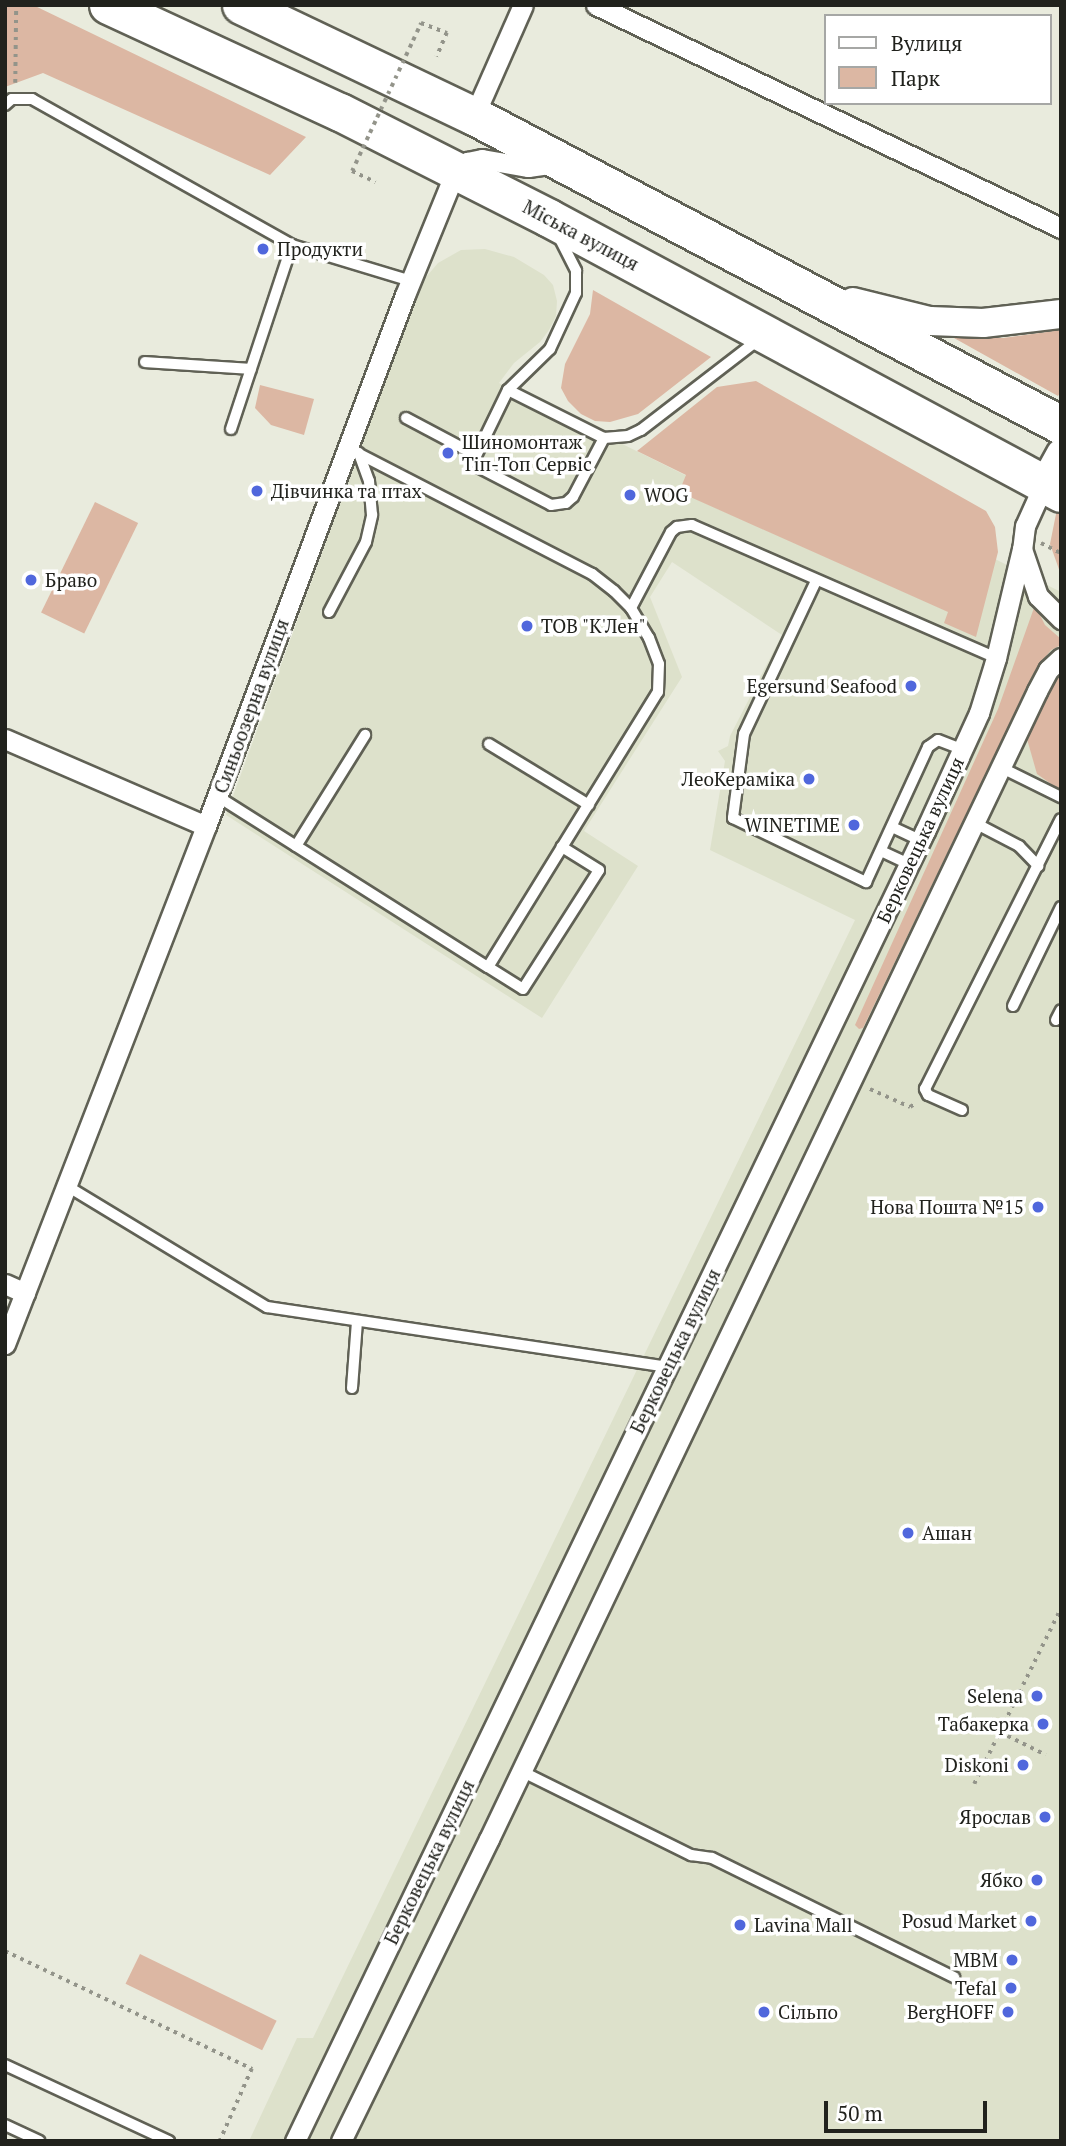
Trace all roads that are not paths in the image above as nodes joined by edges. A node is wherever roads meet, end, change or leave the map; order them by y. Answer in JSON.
{"nodes":[{"id":1,"x":108,"y":5,"type":"edge"},
{"id":2,"x":241,"y":5,"type":"edge"},
{"id":3,"x":523,"y":5,"type":"edge"},
{"id":4,"x":596,"y":5,"type":"edge"},
{"id":5,"x":8,"y":102,"type":"edge"},
{"id":6,"x":474,"y":116,"type":"junction"},
{"id":7,"x":562,"y":162,"type":"junction"},
{"id":8,"x":456,"y":170,"type":"junction"},
{"id":9,"x":550,"y":218,"type":"junction"},
{"id":10,"x":1061,"y":228,"type":"edge"},
{"id":11,"x":292,"y":245,"type":"junction"},
{"id":12,"x":411,"y":281,"type":"junction"},
{"id":13,"x":789,"y":282,"type":"junction"},
{"id":14,"x":1061,"y":314,"type":"edge"},
{"id":15,"x":764,"y":335,"type":"junction"},
{"id":16,"x":145,"y":362,"type":"dead end"},
{"id":17,"x":251,"y":369,"type":"junction"},
{"id":18,"x":508,"y":390,"type":"junction"},
{"id":19,"x":406,"y":418,"type":"dead end"},
{"id":20,"x":1061,"y":425,"type":"edge"},
{"id":21,"x":231,"y":429,"type":"dead end"},
{"id":22,"x":604,"y":438,"type":"junction"},
{"id":23,"x":353,"y":450,"type":"junction"},
{"id":24,"x":474,"y":454,"type":"junction"},
{"id":25,"x":1055,"y":477,"type":"edge"},
{"id":26,"x":1022,"y":549,"type":"junction"},
{"id":27,"x":816,"y":581,"type":"junction"},
{"id":28,"x":631,"y":608,"type":"junction"},
{"id":29,"x":329,"y":612,"type":"dead end"},
{"id":30,"x":1061,"y":620,"type":"edge"},
{"id":31,"x":996,"y":658,"type":"junction"},
{"id":32,"x":1061,"y":658,"type":"edge"},
{"id":33,"x":365,"y":735,"type":"dead end"},
{"id":34,"x":5,"y":739,"type":"edge"},
{"id":35,"x":489,"y":744,"type":"dead end"},
{"id":36,"x":962,"y":749,"type":"junction"},
{"id":37,"x":1002,"y":768,"type":"junction"},
{"id":38,"x":217,"y":796,"type":"junction"},
{"id":39,"x":1061,"y":797,"type":"edge"},
{"id":40,"x":589,"y":805,"type":"junction"},
{"id":41,"x":1061,"y":819,"type":"edge"},
{"id":42,"x":975,"y":822,"type":"junction"},
{"id":43,"x":206,"y":826,"type":"junction"},
{"id":44,"x":892,"y":827,"type":"junction"},
{"id":45,"x":920,"y":840,"type":"junction"},
{"id":46,"x":296,"y":846,"type":"junction"},
{"id":47,"x":562,"y":847,"type":"junction"},
{"id":48,"x":881,"y":851,"type":"junction"},
{"id":49,"x":909,"y":864,"type":"junction"},
{"id":50,"x":1038,"y":866,"type":"junction"},
{"id":51,"x":1061,"y":907,"type":"edge"},
{"id":52,"x":488,"y":967,"type":"junction"},
{"id":53,"x":1013,"y":1006,"type":"dead end"},
{"id":54,"x":962,"y":1110,"type":"dead end"},
{"id":55,"x":67,"y":1186,"type":"junction"},
{"id":56,"x":5,"y":1284,"type":"edge"},
{"id":57,"x":25,"y":1293,"type":"junction"},
{"id":58,"x":357,"y":1321,"type":"junction"},
{"id":59,"x":5,"y":1344,"type":"edge"},
{"id":60,"x":667,"y":1367,"type":"junction"},
{"id":61,"x":352,"y":1388,"type":"dead end"},
{"id":62,"x":521,"y":1771,"type":"junction"},
{"id":63,"x":954,"y":1977,"type":"dead end"},
{"id":64,"x":5,"y":2064,"type":"edge"},
{"id":65,"x":5,"y":2125,"type":"edge"},
{"id":66,"x":38,"y":2141,"type":"edge"},
{"id":67,"x":169,"y":2141,"type":"edge"},
{"id":68,"x":295,"y":2141,"type":"edge"},
{"id":69,"x":341,"y":2141,"type":"edge"}],
"edges":[{"from":1,"to":8,"type":"highway","name":"Міська вулиця"},
{"from":2,"to":6,"type":"highway"},
{"from":3,"to":6,"type":"street"},
{"from":4,"to":10,"type":"street"},
{"from":5,"to":11,"type":"lane"},
{"from":6,"to":7,"type":"highway"},
{"from":7,"to":8,"type":"street"},
{"from":7,"to":13,"type":"highway"},
{"from":8,"to":9,"type":"highway","name":"Міська вулиця"},
{"from":8,"to":12,"type":"street","name":"Синьоозерна вулиця"},
{"from":9,"to":15,"type":"highway","name":"Міська вулиця"},
{"from":9,"to":18,"type":"lane"},
{"from":11,"to":12,"type":"lane"},
{"from":11,"to":17,"type":"lane"},
{"from":12,"to":23,"type":"street","name":"Синьоозерна вулиця"},
{"from":13,"to":14,"type":"main road"},
{"from":13,"to":20,"type":"highway"},
{"from":15,"to":22,"type":"lane"},
{"from":15,"to":25,"type":"highway","name":"Міська вулиця"},
{"from":16,"to":17,"type":"lane"},
{"from":17,"to":21,"type":"lane"},
{"from":18,"to":22,"type":"lane"},
{"from":18,"to":24,"type":"lane"},
{"from":19,"to":24,"type":"lane"},
{"from":22,"to":24,"type":"lane"},
{"from":23,"to":28,"type":"lane"},
{"from":23,"to":29,"type":"lane"},
{"from":23,"to":38,"type":"street","name":"Синьоозерна вулиця"},
{"from":25,"to":26,"type":"street","name":"Берковецька вулиця"},
{"from":26,"to":30,"type":"street"},
{"from":26,"to":31,"type":"street","name":"Берковецька вулиця"},
{"from":27,"to":28,"type":"lane"},
{"from":27,"to":31,"type":"lane"},
{"from":27,"to":48,"type":"lane"},
{"from":28,"to":40,"type":"lane"},
{"from":31,"to":36,"type":"street","name":"Берковецька вулиця"},
{"from":32,"to":37,"type":"street"},
{"from":33,"to":46,"type":"lane"},
{"from":34,"to":43,"type":"street"},
{"from":35,"to":40,"type":"lane"},
{"from":36,"to":44,"type":"lane"},
{"from":36,"to":45,"type":"street","name":"Берковецька вулиця"},
{"from":37,"to":39,"type":"lane"},
{"from":37,"to":42,"type":"street"},
{"from":38,"to":43,"type":"street","name":"Синьоозерна вулиця"},
{"from":38,"to":46,"type":"lane"},
{"from":40,"to":47,"type":"lane"},
{"from":41,"to":50,"type":"lane"},
{"from":42,"to":50,"type":"lane"},
{"from":42,"to":62,"type":"street"},
{"from":43,"to":55,"type":"street","name":"Синьоозерна вулиця"},
{"from":44,"to":45,"type":"lane"},
{"from":44,"to":48,"type":"lane"},
{"from":45,"to":49,"type":"street","name":"Берковецька вулиця"},
{"from":46,"to":52,"type":"lane"},
{"from":47,"to":52,"type":"lane"},
{"from":47,"to":52,"type":"lane"},
{"from":48,"to":49,"type":"lane"},
{"from":49,"to":60,"type":"street","name":"Берковецька вулиця"},
{"from":50,"to":54,"type":"lane"},
{"from":51,"to":53,"type":"lane"},
{"from":55,"to":57,"type":"street","name":"Синьоозерна вулиця"},
{"from":55,"to":58,"type":"lane"},
{"from":56,"to":57,"type":"street"},
{"from":57,"to":59,"type":"street","name":"Синьоозерна вулиця"},
{"from":58,"to":60,"type":"lane"},
{"from":58,"to":61,"type":"lane"},
{"from":60,"to":68,"type":"street","name":"Берковецька вулиця"},
{"from":62,"to":63,"type":"lane"},
{"from":62,"to":69,"type":"street"},
{"from":64,"to":67,"type":"lane"},
{"from":65,"to":66,"type":"lane"}]}
